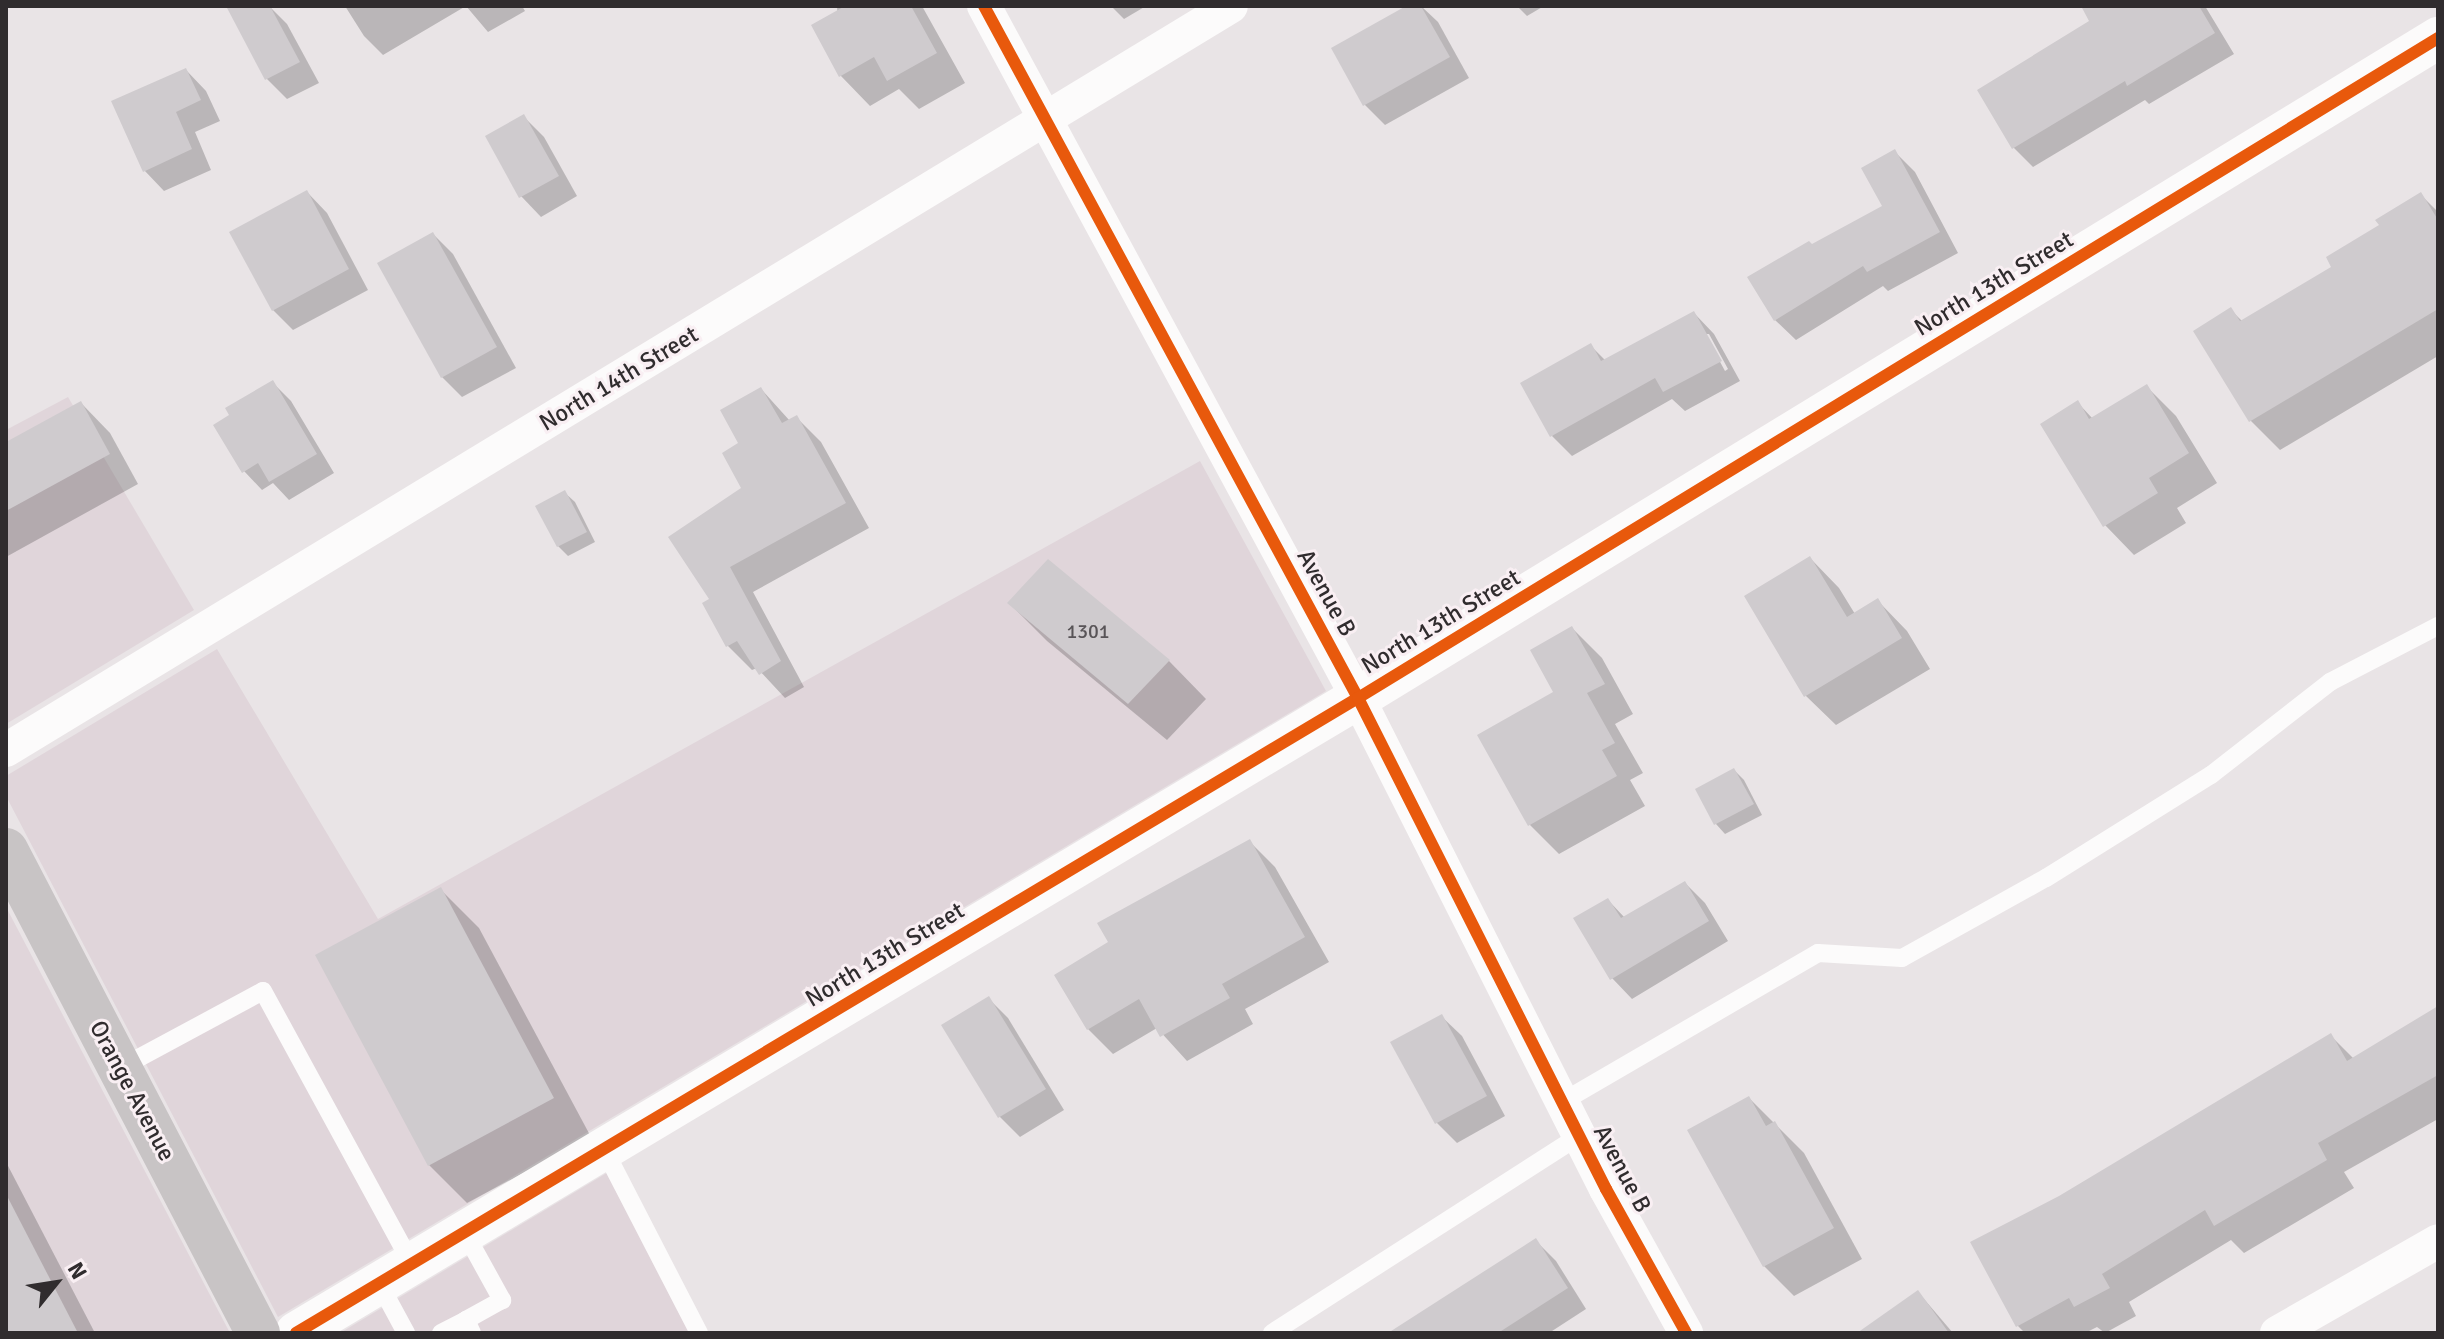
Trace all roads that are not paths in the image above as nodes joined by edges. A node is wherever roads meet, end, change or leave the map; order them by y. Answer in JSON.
{"nodes":[{"id":1,"x":984,"y":6,"type":"edge"},
{"id":2,"x":1231,"y":6,"type":"edge"},
{"id":3,"x":2438,"y":38,"type":"edge"},
{"id":4,"x":1044,"y":122,"type":"junction"},
{"id":5,"x":2438,"y":626,"type":"edge"},
{"id":6,"x":1358,"y":698,"type":"junction"},
{"id":7,"x":6,"y":750,"type":"edge"},
{"id":8,"x":6,"y":850,"type":"edge"},
{"id":9,"x":120,"y":1068,"type":"junction"},
{"id":10,"x":1562,"y":1102,"type":"junction"},
{"id":11,"x":1579,"y":1136,"type":"junction"},
{"id":12,"x":604,"y":1149,"type":"junction"},
{"id":13,"x":465,"y":1233,"type":"junction"},
{"id":14,"x":2438,"y":1241,"type":"edge"},
{"id":15,"x":395,"y":1274,"type":"junction"},
{"id":16,"x":469,"y":1326,"type":"edge"},
{"id":17,"x":258,"y":1333,"type":"edge"},
{"id":18,"x":296,"y":1333,"type":"edge"},
{"id":19,"x":406,"y":1333,"type":"edge"},
{"id":20,"x":441,"y":1333,"type":"edge"},
{"id":21,"x":699,"y":1333,"type":"edge"},
{"id":22,"x":1272,"y":1333,"type":"edge"},
{"id":23,"x":1686,"y":1333,"type":"edge"},
{"id":24,"x":2277,"y":1333,"type":"edge"}],
"edges":[{"from":1,"to":4,"type":"street","name":"Avenue B"},
{"from":2,"to":4,"type":"street","name":"North 14th Street"},
{"from":3,"to":6,"type":"street","name":"North 13th Street"},
{"from":4,"to":6,"type":"street","name":"Avenue B"},
{"from":4,"to":7,"type":"street","name":"North 14th Street"},
{"from":5,"to":10,"type":"lane"},
{"from":6,"to":10,"type":"street","name":"Avenue B"},
{"from":6,"to":12,"type":"street","name":"North 13th Street"},
{"from":8,"to":9,"type":"main road","name":"Orange Avenue"},
{"from":9,"to":15,"type":"lane"},
{"from":9,"to":17,"type":"main road","name":"Orange Avenue"},
{"from":10,"to":11,"type":"street","name":"Avenue B"},
{"from":11,"to":22,"type":"lane"},
{"from":11,"to":23,"type":"street","name":"Avenue B"},
{"from":12,"to":13,"type":"street","name":"North 13th Street"},
{"from":12,"to":21,"type":"lane"},
{"from":13,"to":15,"type":"street","name":"North 13th Street"},
{"from":13,"to":16,"type":"lane"},
{"from":14,"to":24,"type":"street"},
{"from":15,"to":18,"type":"street","name":"North 13th Street"},
{"from":15,"to":19,"type":"lane"},
{"from":16,"to":20,"type":"lane"}]}
